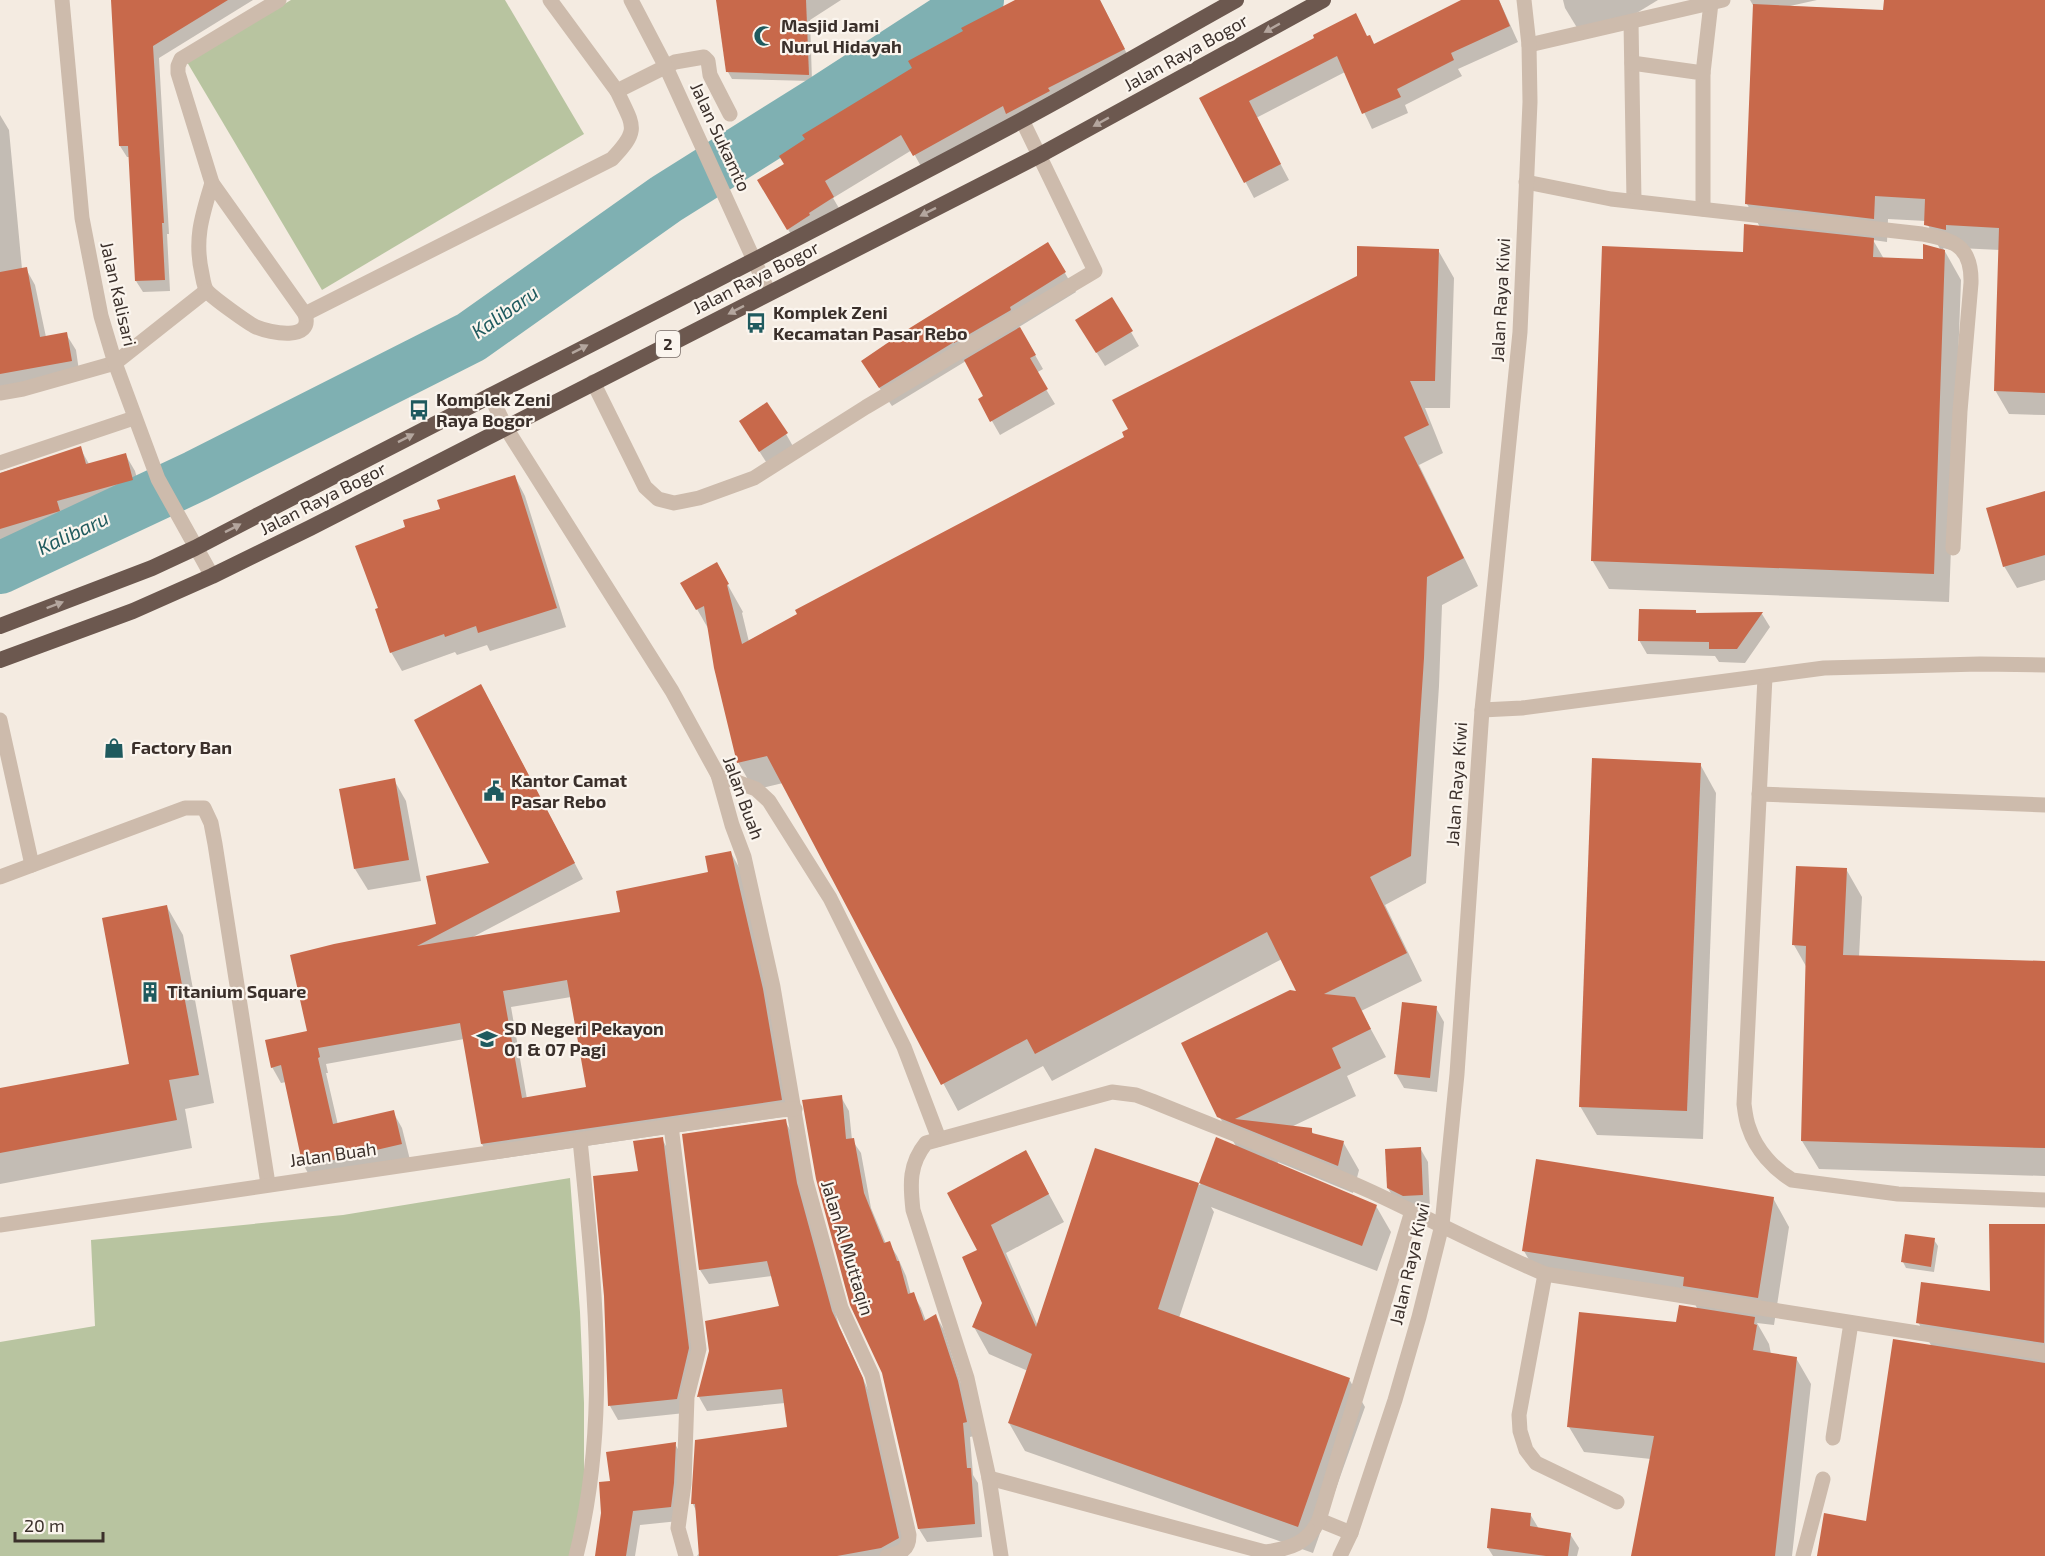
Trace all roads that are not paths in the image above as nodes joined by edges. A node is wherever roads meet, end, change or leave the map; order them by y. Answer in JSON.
{"nodes":[{"id":1,"x":62,"y":0,"type":"edge"},
{"id":2,"x":279,"y":0,"type":"edge"},
{"id":3,"x":550,"y":0,"type":"edge"},
{"id":4,"x":631,"y":0,"type":"edge"},
{"id":5,"x":1236,"y":0,"type":"edge"},
{"id":6,"x":1323,"y":0,"type":"edge"},
{"id":7,"x":1524,"y":0,"type":"edge"},
{"id":8,"x":1717,"y":2,"type":"edge"},
{"id":9,"x":1631,"y":22,"type":"junction"},
{"id":10,"x":1529,"y":45,"type":"junction"},
{"id":11,"x":1632,"y":63,"type":"junction"},
{"id":12,"x":666,"y":67,"type":"junction"},
{"id":13,"x":1702,"y":73,"type":"junction"},
{"id":14,"x":618,"y":91,"type":"junction"},
{"id":15,"x":730,"y":114,"type":"dead end"},
{"id":16,"x":1022,"y":120,"type":"junction"},
{"id":17,"x":1041,"y":155,"type":"junction"},
{"id":18,"x":1526,"y":182,"type":"junction"},
{"id":19,"x":212,"y":183,"type":"junction"},
{"id":20,"x":1634,"y":201,"type":"junction"},
{"id":21,"x":1704,"y":209,"type":"junction"},
{"id":22,"x":754,"y":261,"type":"junction"},
{"id":23,"x":206,"y":291,"type":"junction"},
{"id":24,"x":769,"y":293,"type":"junction"},
{"id":25,"x":305,"y":314,"type":"junction"},
{"id":26,"x":115,"y":363,"type":"junction"},
{"id":27,"x":593,"y":382,"type":"junction"},
{"id":28,"x":0,"y":393,"type":"edge"},
{"id":29,"x":490,"y":395,"type":"junction"},
{"id":30,"x":134,"y":417,"type":"junction"},
{"id":31,"x":506,"y":428,"type":"junction"},
{"id":32,"x":0,"y":462,"type":"edge"},
{"id":33,"x":195,"y":548,"type":"junction"},
{"id":34,"x":1953,"y":548,"type":"dead end"},
{"id":35,"x":212,"y":576,"type":"junction"},
{"id":36,"x":0,"y":626,"type":"edge"},
{"id":37,"x":0,"y":660,"type":"edge"},
{"id":38,"x":2045,"y":665,"type":"edge"},
{"id":39,"x":1765,"y":677,"type":"junction"},
{"id":40,"x":1482,"y":710,"type":"junction"},
{"id":41,"x":0,"y":720,"type":"edge"},
{"id":42,"x":718,"y":775,"type":"junction"},
{"id":43,"x":1759,"y":794,"type":"junction"},
{"id":44,"x":2045,"y":806,"type":"edge"},
{"id":45,"x":32,"y":865,"type":"junction"},
{"id":46,"x":0,"y":877,"type":"edge"},
{"id":47,"x":795,"y":1109,"type":"junction"},
{"id":48,"x":671,"y":1126,"type":"junction"},
{"id":49,"x":939,"y":1139,"type":"junction"},
{"id":50,"x":580,"y":1140,"type":"junction"},
{"id":51,"x":268,"y":1184,"type":"junction"},
{"id":52,"x":2045,"y":1200,"type":"edge"},
{"id":53,"x":1412,"y":1211,"type":"junction"},
{"id":54,"x":0,"y":1225,"type":"edge"},
{"id":55,"x":1442,"y":1225,"type":"junction"},
{"id":56,"x":1545,"y":1274,"type":"junction"},
{"id":57,"x":1851,"y":1323,"type":"junction"},
{"id":58,"x":2045,"y":1353,"type":"edge"},
{"id":59,"x":1833,"y":1438,"type":"dead end"},
{"id":60,"x":989,"y":1478,"type":"junction"},
{"id":61,"x":1823,"y":1479,"type":"dead end"},
{"id":62,"x":1617,"y":1502,"type":"dead end"},
{"id":63,"x":1319,"y":1520,"type":"junction"},
{"id":64,"x":1352,"y":1533,"type":"junction"},
{"id":65,"x":576,"y":1556,"type":"edge"},
{"id":66,"x":686,"y":1556,"type":"edge"},
{"id":67,"x":887,"y":1556,"type":"edge"},
{"id":68,"x":1001,"y":1556,"type":"edge"},
{"id":69,"x":1340,"y":1556,"type":"edge"},
{"id":70,"x":1803,"y":1556,"type":"edge"}],
"edges":[{"from":1,"to":26,"type":"street","name":"Jalan Kalisari"},
{"from":2,"to":19,"type":"street"},
{"from":3,"to":14,"type":"street"},
{"from":4,"to":12,"type":"street","name":"Jalan Sukamto"},
{"from":5,"to":16,"type":"highway","name":"Jalan Raya Bogor","number":"2"},
{"from":6,"to":17,"type":"highway","name":"Jalan Raya Bogor","number":"2","one_way":true},
{"from":7,"to":10,"type":"street","name":"Jalan Raya Kiwi"},
{"from":8,"to":9,"type":"street"},
{"from":8,"to":13,"type":"street"},
{"from":9,"to":10,"type":"street"},
{"from":9,"to":11,"type":"street"},
{"from":10,"to":18,"type":"street","name":"Jalan Raya Kiwi"},
{"from":11,"to":13,"type":"street"},
{"from":11,"to":20,"type":"street"},
{"from":12,"to":14,"type":"street"},
{"from":12,"to":15,"type":"street"},
{"from":12,"to":22,"type":"street","name":"Jalan Sukamto"},
{"from":13,"to":21,"type":"street"},
{"from":14,"to":25,"type":"street"},
{"from":16,"to":17,"type":"street"},
{"from":16,"to":22,"type":"highway","name":"Jalan Raya Bogor","number":"2"},
{"from":17,"to":24,"type":"highway","name":"Jalan Raya Bogor","number":"2","one_way":true},
{"from":17,"to":27,"type":"street"},
{"from":18,"to":20,"type":"street"},
{"from":18,"to":40,"type":"street","name":"Jalan Raya Kiwi"},
{"from":19,"to":23,"type":"street"},
{"from":19,"to":25,"type":"street"},
{"from":20,"to":21,"type":"street"},
{"from":21,"to":34,"type":"street"},
{"from":22,"to":24,"type":"street","name":"Jalan Sukamto"},
{"from":29,"to":22,"type":"highway","name":"Jalan Raya Bogor","number":"2","one_way":true},
{"from":23,"to":25,"type":"street"},
{"from":23,"to":26,"type":"street"},
{"from":24,"to":27,"type":"highway","name":"Jalan Raya Bogor","number":"2","one_way":true},
{"from":26,"to":28,"type":"street"},
{"from":26,"to":30,"type":"street","name":"Jalan Kalisari"},
{"from":27,"to":31,"type":"highway","name":"Jalan Raya Bogor","number":"2"},
{"from":29,"to":31,"type":"street","name":"Jalan Buah"},
{"from":33,"to":29,"type":"highway","name":"Jalan Raya Bogor","number":"2","one_way":true},
{"from":30,"to":32,"type":"street"},
{"from":30,"to":33,"type":"street","name":"Jalan Kalisari"},
{"from":31,"to":35,"type":"highway","name":"Jalan Raya Bogor","number":"2"},
{"from":31,"to":42,"type":"street","name":"Jalan Buah"},
{"from":33,"to":35,"type":"street","name":"Jalan Kalisari"},
{"from":36,"to":33,"type":"highway","name":"Jalan Raya Bogor","number":"2","one_way":true},
{"from":35,"to":37,"type":"highway","name":"Jalan Raya Bogor","number":"2"},
{"from":38,"to":39,"type":"street"},
{"from":39,"to":40,"type":"street"},
{"from":39,"to":43,"type":"street"},
{"from":40,"to":55,"type":"street","name":"Jalan Raya Kiwi"},
{"from":41,"to":45,"type":"street"},
{"from":42,"to":47,"type":"street","name":"Jalan Buah"},
{"from":42,"to":49,"type":"street"},
{"from":43,"to":44,"type":"street"},
{"from":43,"to":52,"type":"street"},
{"from":45,"to":46,"type":"street"},
{"from":45,"to":51,"type":"street"},
{"from":47,"to":48,"type":"street","name":"Jalan Buah"},
{"from":47,"to":67,"type":"street","name":"Jalan Al Muttaqin"},
{"from":48,"to":50,"type":"street","name":"Jalan Buah"},
{"from":48,"to":66,"type":"street"},
{"from":49,"to":53,"type":"street"},
{"from":49,"to":60,"type":"street"},
{"from":50,"to":51,"type":"street","name":"Jalan Buah"},
{"from":50,"to":65,"type":"street"},
{"from":51,"to":54,"type":"street","name":"Jalan Buah"},
{"from":53,"to":55,"type":"street"},
{"from":53,"to":63,"type":"street"},
{"from":55,"to":56,"type":"street"},
{"from":55,"to":64,"type":"street","name":"Jalan Raya Kiwi"},
{"from":56,"to":57,"type":"street"},
{"from":56,"to":62,"type":"street"},
{"from":57,"to":58,"type":"street"},
{"from":57,"to":59,"type":"street"},
{"from":60,"to":63,"type":"street"},
{"from":60,"to":68,"type":"street"},
{"from":61,"to":70,"type":"street"},
{"from":63,"to":64,"type":"street"},
{"from":64,"to":69,"type":"street","name":"Jalan Raya Kiwi"}]}
